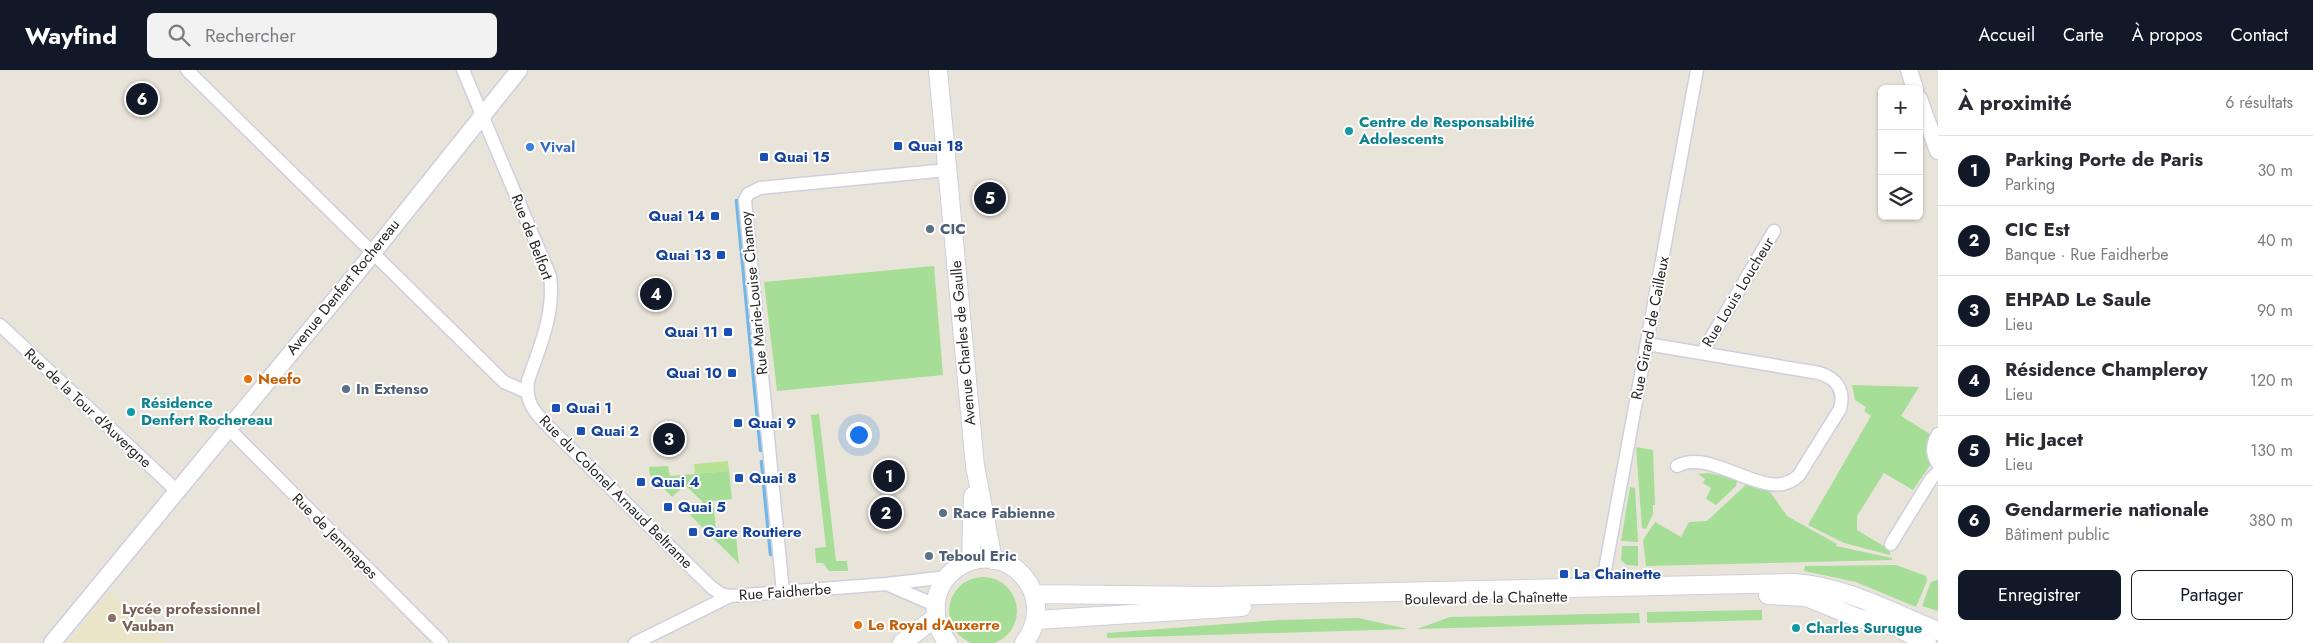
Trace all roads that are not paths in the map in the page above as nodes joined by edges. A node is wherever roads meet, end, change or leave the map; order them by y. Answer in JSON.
{"nodes":[{"id":1,"x":187,"y":70,"type":"edge"},
{"id":2,"x":463,"y":70,"type":"edge"},
{"id":3,"x":519,"y":70,"type":"edge"},
{"id":4,"x":938,"y":70,"type":"edge"},
{"id":5,"x":1697,"y":70,"type":"edge"},
{"id":6,"x":1909,"y":70,"type":"edge"},
{"id":7,"x":1915,"y":85,"type":"edge"},
{"id":8,"x":1923,"y":110,"type":"edge"},
{"id":9,"x":483,"y":114,"type":"junction"},
{"id":10,"x":1938,"y":152,"type":"edge"},
{"id":11,"x":947,"y":170,"type":"junction"},
{"id":12,"x":1774,"y":231,"type":"dead end"},
{"id":13,"x":372,"y":252,"type":"junction"},
{"id":14,"x":0,"y":325,"type":"edge"},
{"id":15,"x":1647,"y":344,"type":"junction"},
{"id":16,"x":1702,"y":353,"type":"junction"},
{"id":17,"x":527,"y":392,"type":"junction"},
{"id":18,"x":228,"y":428,"type":"junction"},
{"id":19,"x":1938,"y":434,"type":"edge"},
{"id":20,"x":1938,"y":464,"type":"edge"},
{"id":21,"x":974,"y":466,"type":"junction"},
{"id":22,"x":1677,"y":466,"type":"dead end"},
{"id":23,"x":1938,"y":472,"type":"edge"},
{"id":24,"x":177,"y":491,"type":"junction"},
{"id":25,"x":1891,"y":544,"type":"dead end"},
{"id":26,"x":993,"y":560,"type":"junction"},
{"id":27,"x":971,"y":561,"type":"junction"},
{"id":28,"x":947,"y":577,"type":"junction"},
{"id":29,"x":887,"y":584,"type":"junction"},
{"id":30,"x":1602,"y":586,"type":"junction"},
{"id":31,"x":783,"y":592,"type":"junction"},
{"id":32,"x":1034,"y":594,"type":"junction"},
{"id":33,"x":730,"y":596,"type":"junction"},
{"id":34,"x":936,"y":611,"type":"junction"},
{"id":35,"x":1036,"y":620,"type":"junction"},
{"id":36,"x":1938,"y":631,"type":"edge"},
{"id":37,"x":52,"y":643,"type":"edge"},
{"id":38,"x":442,"y":643,"type":"edge"},
{"id":39,"x":635,"y":643,"type":"edge"},
{"id":40,"x":902,"y":643,"type":"edge"},
{"id":41,"x":948,"y":643,"type":"edge"},
{"id":42,"x":1024,"y":643,"type":"edge"},
{"id":43,"x":1926,"y":643,"type":"edge"}],
"edges":[{"from":1,"to":13,"type":"street"},
{"from":2,"to":9,"type":"street","name":"Rue de Belfort"},
{"from":3,"to":9,"type":"street","name":"Avenue Denfert Rochereau"},
{"from":4,"to":11,"type":"main road","name":"Avenue Charles de Gaulle"},
{"from":5,"to":15,"type":"street","name":"Rue Girard de Cailleux"},
{"from":6,"to":7,"type":"street"},
{"from":8,"to":10,"type":"street"},
{"from":9,"to":13,"type":"street","name":"Avenue Denfert Rochereau"},
{"from":9,"to":17,"type":"street","name":"Rue de Belfort"},
{"from":11,"to":21,"type":"main road","name":"Avenue Charles de Gaulle"},
{"from":11,"to":31,"type":"street","name":"Rue Marie-Louise Chamoy"},
{"from":12,"to":16,"type":"street","name":"Rue Louis Loucheur"},
{"from":13,"to":17,"type":"street"},
{"from":13,"to":18,"type":"street","name":"Avenue Denfert Rochereau"},
{"from":14,"to":24,"type":"street","name":"Rue de la Tour d'Auvergne"},
{"from":15,"to":16,"type":"street","name":"Rue Louis Loucheur"},
{"from":15,"to":30,"type":"street","name":"Rue Girard de Cailleux"},
{"from":16,"to":22,"type":"street","name":"Rue Louis Loucheur"},
{"from":17,"to":33,"type":"street","name":"Rue du Colonel Arnaud Beltrame"},
{"from":18,"to":24,"type":"street","name":"Avenue Denfert Rochereau"},
{"from":18,"to":38,"type":"street","name":"Rue de Jemmapes"},
{"from":19,"to":20,"type":"street"},
{"from":21,"to":26,"type":"main road","name":"Avenue Charles de Gaulle"},
{"from":21,"to":27,"type":"main road","name":"Avenue Charles de Gaulle"},
{"from":23,"to":25,"type":"street"},
{"from":24,"to":37,"type":"street","name":"Avenue Denfert Rochereau"},
{"from":26,"to":27,"type":"main road"},
{"from":26,"to":32,"type":"main road"},
{"from":27,"to":28,"type":"main road"},
{"from":28,"to":29,"type":"street","name":"Rue Faidherbe"},
{"from":28,"to":34,"type":"main road"},
{"from":29,"to":31,"type":"street","name":"Rue Faidherbe"},
{"from":29,"to":34,"type":"street","name":"Rue Faidherbe"},
{"from":30,"to":32,"type":"main road"},
{"from":30,"to":36,"type":"main road"},
{"from":31,"to":33,"type":"street","name":"Rue Faidherbe"},
{"from":32,"to":35,"type":"main road"},
{"from":33,"to":39,"type":"street","name":"Rue Faidherbe"},
{"from":34,"to":40,"type":"main road"},
{"from":34,"to":41,"type":"main road"},
{"from":35,"to":42,"type":"main road"},
{"from":35,"to":43,"type":"main road","name":"Boulevard de la Chaînette"}]}
